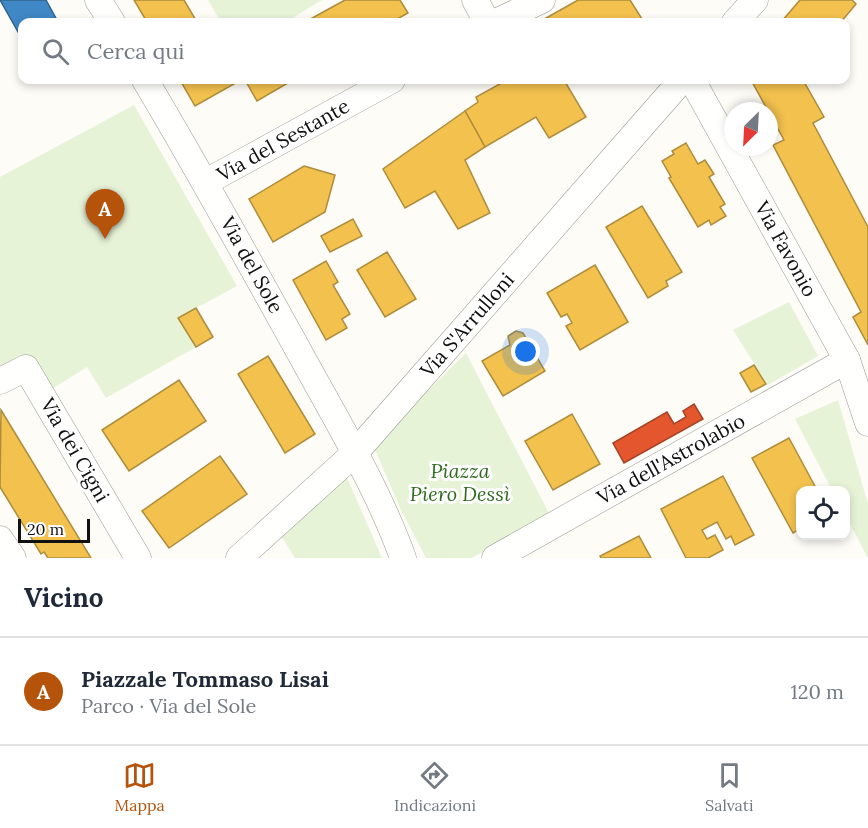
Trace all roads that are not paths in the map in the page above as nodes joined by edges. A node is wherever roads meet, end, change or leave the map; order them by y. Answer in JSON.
{"nodes":[{"id":1,"x":98,"y":0,"type":"edge"},
{"id":2,"x":475,"y":0,"type":"edge"},
{"id":3,"x":542,"y":0,"type":"edge"},
{"id":4,"x":755,"y":0,"type":"edge"},
{"id":5,"x":109,"y":18,"type":"edge"},
{"id":6,"x":486,"y":18,"type":"edge"},
{"id":7,"x":504,"y":18,"type":"edge"},
{"id":8,"x":739,"y":18,"type":"edge"},
{"id":9,"x":147,"y":84,"type":"edge"},
{"id":10,"x":385,"y":84,"type":"edge"},
{"id":11,"x":678,"y":84,"type":"edge"},
{"id":12,"x":694,"y":84,"type":"edge"},
{"id":13,"x":206,"y":182,"type":"junction"},
{"id":14,"x":847,"y":360,"type":"junction"},
{"id":15,"x":0,"y":381,"type":"edge"},
{"id":16,"x":868,"y":423,"type":"edge"},
{"id":17,"x":355,"y":453,"type":"junction"},
{"id":18,"x":0,"y":539,"type":"edge"},
{"id":19,"x":13,"y":558,"type":"edge"},
{"id":20,"x":138,"y":558,"type":"edge"},
{"id":21,"x":239,"y":558,"type":"edge"},
{"id":22,"x":403,"y":558,"type":"edge"},
{"id":23,"x":495,"y":558,"type":"edge"}],
"edges":[{"from":1,"to":5,"type":"street"},
{"from":2,"to":6,"type":"street"},
{"from":3,"to":7,"type":"street"},
{"from":4,"to":8,"type":"street"},
{"from":9,"to":13,"type":"street","name":"Via del Sole"},
{"from":10,"to":13,"type":"street","name":"Via del Sestante"},
{"from":11,"to":17,"type":"street","name":"Via S'Arrulloni"},
{"from":12,"to":14,"type":"street","name":"Via Favonio"},
{"from":13,"to":17,"type":"street","name":"Via del Sole"},
{"from":14,"to":16,"type":"street","name":"Via Favonio"},
{"from":14,"to":23,"type":"street","name":"Via dell'Astrolabio"},
{"from":15,"to":20,"type":"street","name":"Via dei Cigni"},
{"from":17,"to":21,"type":"street","name":"Via S'Arrulloni"},
{"from":17,"to":22,"type":"street","name":"Via del Sole"},
{"from":18,"to":19,"type":"street"}]}
